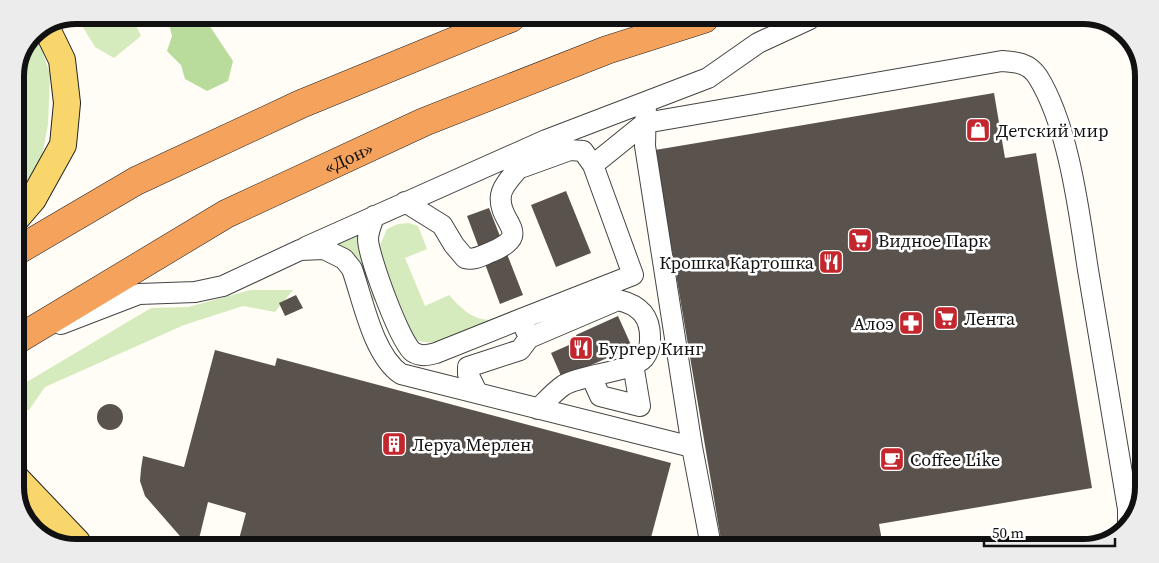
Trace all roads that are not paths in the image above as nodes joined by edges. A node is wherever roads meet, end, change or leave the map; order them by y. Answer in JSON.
{"nodes":[{"id":1,"x":496,"y":24,"type":"edge"},
{"id":2,"x":688,"y":24,"type":"edge"},
{"id":3,"x":799,"y":24,"type":"edge"},
{"id":4,"x":48,"y":32,"type":"edge"},
{"id":5,"x":646,"y":113,"type":"junction"},
{"id":6,"x":546,"y":140,"type":"junction"},
{"id":7,"x":593,"y":165,"type":"junction"},
{"id":8,"x":518,"y":169,"type":"junction"},
{"id":9,"x":405,"y":202,"type":"junction"},
{"id":10,"x":24,"y":210,"type":"edge"},
{"id":11,"x":374,"y":216,"type":"junction"},
{"id":12,"x":24,"y":247,"type":"edge"},
{"id":13,"x":300,"y":250,"type":"junction"},
{"id":14,"x":663,"y":272,"type":"junction"},
{"id":15,"x":633,"y":275,"type":"junction"},
{"id":16,"x":521,"y":319,"type":"junction"},
{"id":17,"x":395,"y":321,"type":"junction"},
{"id":18,"x":372,"y":329,"type":"junction"},
{"id":19,"x":24,"y":336,"type":"edge"},
{"id":20,"x":24,"y":338,"type":"edge"},
{"id":21,"x":529,"y":338,"type":"junction"},
{"id":22,"x":633,"y":364,"type":"junction"},
{"id":23,"x":591,"y":376,"type":"junction"},
{"id":24,"x":477,"y":392,"type":"junction"},
{"id":25,"x":538,"y":409,"type":"junction"},
{"id":26,"x":692,"y":447,"type":"junction"},
{"id":27,"x":24,"y":486,"type":"edge"},
{"id":28,"x":1128,"y":514,"type":"edge"},
{"id":29,"x":74,"y":539,"type":"edge"},
{"id":30,"x":710,"y":539,"type":"edge"}],
"edges":[{"from":1,"to":12,"type":"highway"},
{"from":2,"to":19,"type":"highway","name":"«Дон»"},
{"from":3,"to":5,"type":"lane"},
{"from":4,"to":10,"type":"main road"},
{"from":5,"to":6,"type":"lane"},
{"from":5,"to":7,"type":"lane"},
{"from":5,"to":14,"type":"lane"},
{"from":5,"to":28,"type":"lane"},
{"from":6,"to":8,"type":"lane"},
{"from":6,"to":9,"type":"lane"},
{"from":7,"to":8,"type":"lane"},
{"from":7,"to":15,"type":"lane"},
{"from":8,"to":9,"type":"lane"},
{"from":9,"to":11,"type":"lane"},
{"from":11,"to":13,"type":"lane"},
{"from":11,"to":17,"type":"lane"},
{"from":13,"to":18,"type":"lane"},
{"from":13,"to":20,"type":"lane"},
{"from":14,"to":15,"type":"lane"},
{"from":14,"to":26,"type":"lane"},
{"from":15,"to":16,"type":"lane"},
{"from":16,"to":17,"type":"lane"},
{"from":16,"to":21,"type":"lane"},
{"from":17,"to":18,"type":"lane"},
{"from":18,"to":24,"type":"lane"},
{"from":21,"to":22,"type":"lane"},
{"from":21,"to":24,"type":"lane"},
{"from":22,"to":23,"type":"lane"},
{"from":22,"to":23,"type":"lane"},
{"from":23,"to":25,"type":"lane"},
{"from":24,"to":25,"type":"lane"},
{"from":25,"to":26,"type":"lane"},
{"from":26,"to":30,"type":"lane"},
{"from":27,"to":29,"type":"main road"}]}
